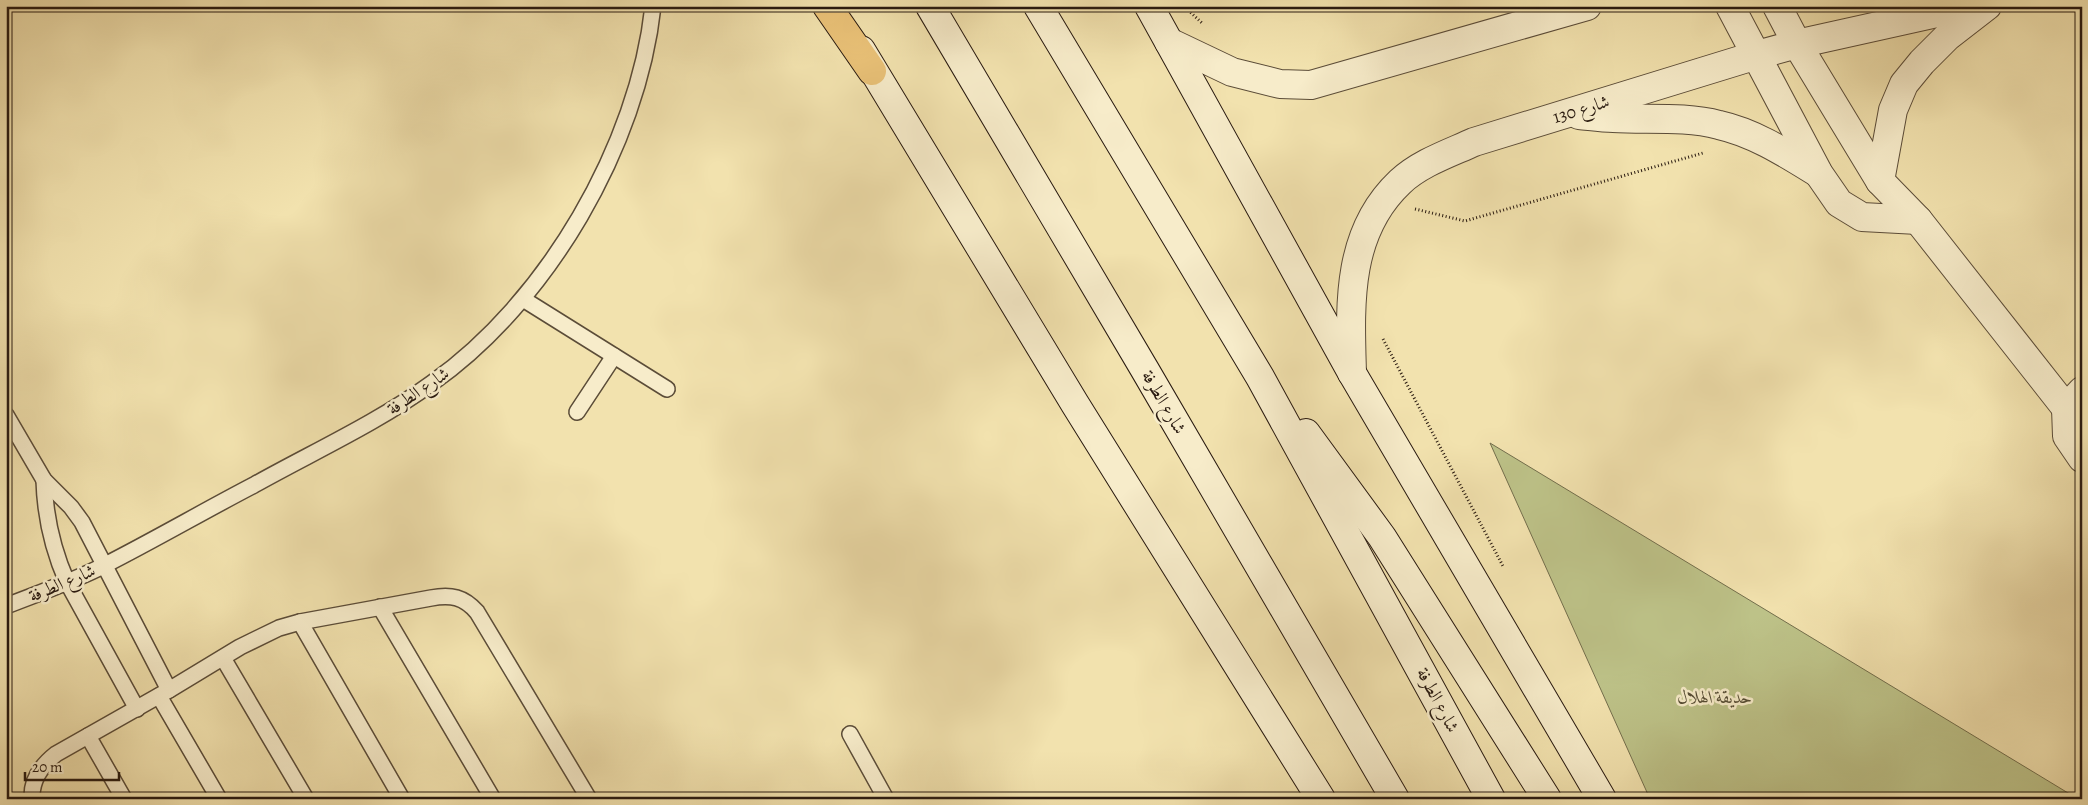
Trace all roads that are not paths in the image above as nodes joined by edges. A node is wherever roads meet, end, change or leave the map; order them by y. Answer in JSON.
{"nodes":[{"id":1,"x":653,"y":6,"type":"edge"},
{"id":2,"x":826,"y":6,"type":"edge"},
{"id":3,"x":836,"y":6,"type":"edge"},
{"id":4,"x":930,"y":6,"type":"edge"},
{"id":5,"x":1038,"y":6,"type":"edge"},
{"id":6,"x":1149,"y":6,"type":"edge"},
{"id":7,"x":1587,"y":6,"type":"edge"},
{"id":8,"x":1730,"y":6,"type":"edge"},
{"id":9,"x":1777,"y":6,"type":"edge"},
{"id":10,"x":1968,"y":6,"type":"edge"},
{"id":11,"x":1987,"y":6,"type":"edge"},
{"id":12,"x":1543,"y":14,"type":"edge"},
{"id":13,"x":1170,"y":42,"type":"junction"},
{"id":14,"x":1797,"y":44,"type":"junction"},
{"id":15,"x":1757,"y":55,"type":"junction"},
{"id":16,"x":872,"y":71,"type":"junction"},
{"id":17,"x":1565,"y":114,"type":"junction"},
{"id":18,"x":1819,"y":174,"type":"junction"},
{"id":19,"x":1880,"y":181,"type":"junction"},
{"id":20,"x":1918,"y":220,"type":"junction"},
{"id":21,"x":523,"y":299,"type":"junction"},
{"id":22,"x":614,"y":356,"type":"junction"},
{"id":23,"x":1352,"y":372,"type":"junction"},
{"id":24,"x":1260,"y":377,"type":"junction"},
{"id":25,"x":667,"y":389,"type":"dead end"},
{"id":26,"x":2074,"y":400,"type":"edge"},
{"id":27,"x":577,"y":412,"type":"dead end"},
{"id":28,"x":6,"y":415,"type":"edge"},
{"id":29,"x":2082,"y":458,"type":"edge"},
{"id":30,"x":44,"y":480,"type":"junction"},
{"id":31,"x":105,"y":565,"type":"junction"},
{"id":32,"x":67,"y":582,"type":"junction"},
{"id":33,"x":6,"y":606,"type":"edge"},
{"id":34,"x":380,"y":607,"type":"junction"},
{"id":35,"x":300,"y":622,"type":"junction"},
{"id":36,"x":223,"y":658,"type":"junction"},
{"id":37,"x":164,"y":693,"type":"junction"},
{"id":38,"x":137,"y":709,"type":"junction"},
{"id":39,"x":850,"y":734,"type":"dead end"},
{"id":40,"x":88,"y":736,"type":"junction"},
{"id":41,"x":32,"y":799,"type":"edge"},
{"id":42,"x":124,"y":799,"type":"edge"},
{"id":43,"x":219,"y":799,"type":"edge"},
{"id":44,"x":306,"y":799,"type":"edge"},
{"id":45,"x":402,"y":799,"type":"edge"},
{"id":46,"x":493,"y":799,"type":"edge"},
{"id":47,"x":589,"y":799,"type":"edge"},
{"id":48,"x":886,"y":799,"type":"edge"},
{"id":49,"x":1321,"y":799,"type":"edge"},
{"id":50,"x":1395,"y":799,"type":"edge"},
{"id":51,"x":1491,"y":799,"type":"edge"},
{"id":52,"x":1547,"y":799,"type":"edge"},
{"id":53,"x":1602,"y":799,"type":"edge"}],
"edges":[{"from":1,"to":21,"type":"lane","name":"شارع الطرفة"},
{"from":2,"to":16,"type":"highway"},
{"from":3,"to":16,"type":"main road"},
{"from":4,"to":50,"type":"main road","name":"شارع الطرفة"},
{"from":5,"to":24,"type":"main road","name":"شارع الطرفة"},
{"from":6,"to":13,"type":"main road"},
{"from":7,"to":12,"type":"main road"},
{"from":8,"to":15,"type":"main road"},
{"from":9,"to":14,"type":"main road"},
{"from":10,"to":14,"type":"main road","name":"شارع 130"},
{"from":11,"to":19,"type":"main road"},
{"from":12,"to":13,"type":"main road"},
{"from":13,"to":23,"type":"main road"},
{"from":14,"to":15,"type":"main road","name":"شارع 130"},
{"from":14,"to":19,"type":"main road"},
{"from":15,"to":17,"type":"main road","name":"شارع 130"},
{"from":15,"to":18,"type":"main road"},
{"from":16,"to":49,"type":"main road"},
{"from":17,"to":18,"type":"main road"},
{"from":17,"to":23,"type":"main road","name":"شارع 130"},
{"from":18,"to":20,"type":"main road"},
{"from":19,"to":20,"type":"main road"},
{"from":20,"to":26,"type":"main road"},
{"from":21,"to":22,"type":"lane"},
{"from":21,"to":31,"type":"lane","name":"شارع الطرفة"},
{"from":22,"to":25,"type":"lane"},
{"from":22,"to":27,"type":"lane"},
{"from":23,"to":53,"type":"main road"},
{"from":24,"to":51,"type":"main road","name":"شارع الطرفة"},
{"from":24,"to":52,"type":"main road"},
{"from":26,"to":29,"type":"main road"},
{"from":28,"to":30,"type":"lane"},
{"from":30,"to":31,"type":"lane"},
{"from":30,"to":32,"type":"lane"},
{"from":31,"to":32,"type":"lane","name":"شارع الطرفة"},
{"from":31,"to":37,"type":"lane"},
{"from":32,"to":33,"type":"lane","name":"شارع الطرفة"},
{"from":32,"to":38,"type":"lane"},
{"from":34,"to":35,"type":"lane"},
{"from":34,"to":46,"type":"lane"},
{"from":34,"to":47,"type":"lane"},
{"from":35,"to":36,"type":"lane"},
{"from":35,"to":45,"type":"lane"},
{"from":36,"to":37,"type":"lane"},
{"from":36,"to":44,"type":"lane"},
{"from":37,"to":38,"type":"lane"},
{"from":37,"to":43,"type":"lane"},
{"from":38,"to":40,"type":"lane"},
{"from":39,"to":48,"type":"lane"},
{"from":40,"to":41,"type":"lane"},
{"from":40,"to":42,"type":"lane"}]}
